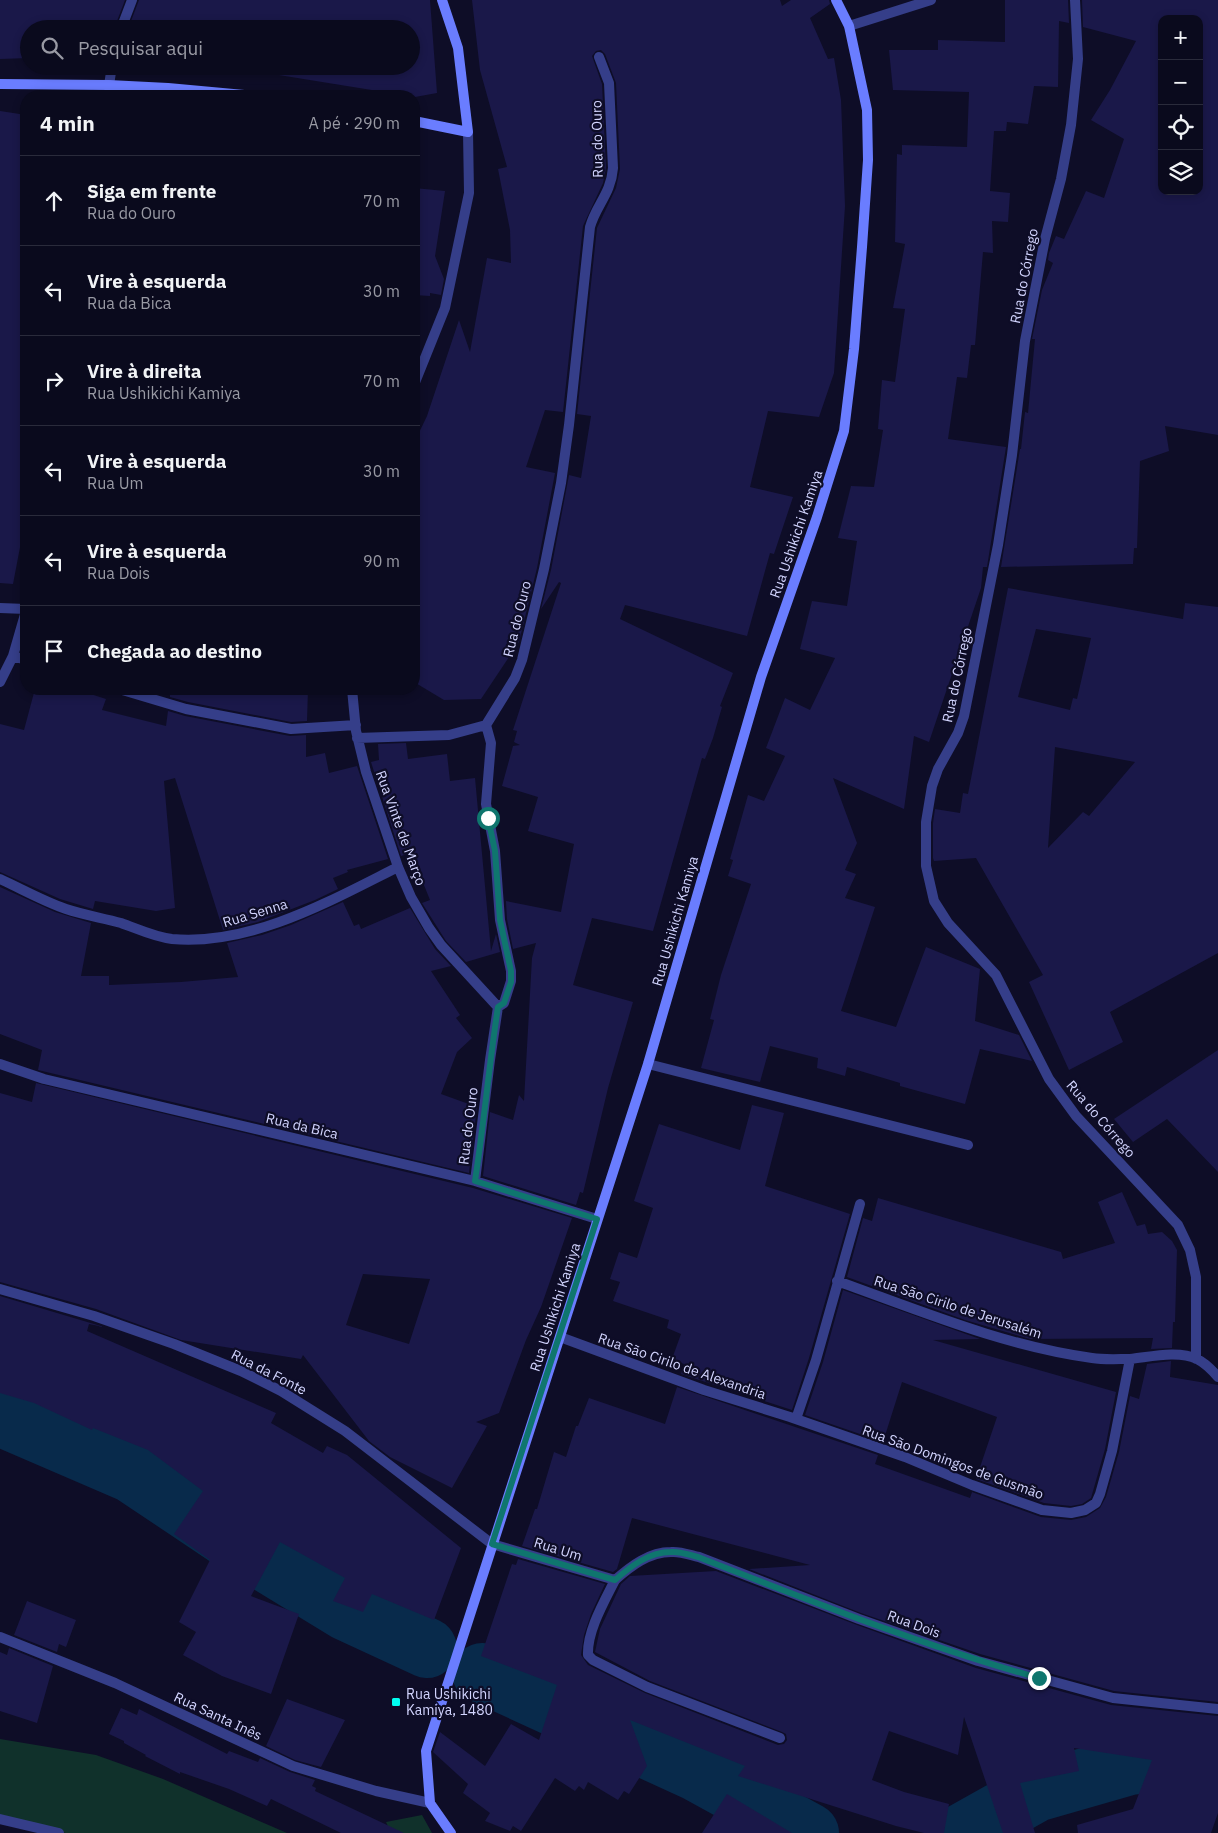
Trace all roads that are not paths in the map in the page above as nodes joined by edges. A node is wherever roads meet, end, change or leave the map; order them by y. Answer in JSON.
{"nodes":[{"id":1,"x":132,"y":0,"type":"edge"},
{"id":2,"x":442,"y":0,"type":"edge"},
{"id":3,"x":836,"y":0,"type":"edge"},
{"id":4,"x":931,"y":0,"type":"edge"},
{"id":5,"x":1075,"y":0,"type":"edge"},
{"id":6,"x":124,"y":20,"type":"edge"},
{"id":7,"x":849,"y":26,"type":"junction"},
{"id":8,"x":599,"y":57,"type":"dead end"},
{"id":9,"x":110,"y":75,"type":"edge"},
{"id":10,"x":0,"y":84,"type":"edge"},
{"id":11,"x":109,"y":84,"type":"junction"},
{"id":12,"x":109,"y":90,"type":"edge"},
{"id":13,"x":190,"y":90,"type":"edge"},
{"id":14,"x":420,"y":122,"type":"edge"},
{"id":15,"x":468,"y":132,"type":"junction"},
{"id":16,"x":420,"y":370,"type":"edge"},
{"id":17,"x":0,"y":608,"type":"edge"},
{"id":18,"x":20,"y":610,"type":"edge"},
{"id":19,"x":20,"y":630,"type":"edge"},
{"id":20,"x":12,"y":656,"type":"junction"},
{"id":21,"x":20,"y":658,"type":"edge"},
{"id":22,"x":0,"y":682,"type":"edge"},
{"id":23,"x":139,"y":695,"type":"edge"},
{"id":24,"x":353,"y":695,"type":"edge"},
{"id":25,"x":356,"y":725,"type":"junction"},
{"id":26,"x":486,"y":725,"type":"junction"},
{"id":27,"x":357,"y":738,"type":"junction"},
{"id":28,"x":398,"y":867,"type":"junction"},
{"id":29,"x":0,"y":879,"type":"edge"},
{"id":30,"x":498,"y":1007,"type":"junction"},
{"id":31,"x":0,"y":1064,"type":"edge"},
{"id":32,"x":648,"y":1064,"type":"junction"},
{"id":33,"x":968,"y":1144,"type":"dead end"},
{"id":34,"x":475,"y":1181,"type":"junction"},
{"id":35,"x":860,"y":1204,"type":"dead end"},
{"id":36,"x":597,"y":1219,"type":"junction"},
{"id":37,"x":838,"y":1281,"type":"junction"},
{"id":38,"x":0,"y":1289,"type":"edge"},
{"id":39,"x":560,"y":1337,"type":"junction"},
{"id":40,"x":1130,"y":1359,"type":"junction"},
{"id":41,"x":1196,"y":1359,"type":"junction"},
{"id":42,"x":1218,"y":1377,"type":"edge"},
{"id":43,"x":796,"y":1419,"type":"junction"},
{"id":44,"x":492,"y":1544,"type":"junction"},
{"id":45,"x":615,"y":1580,"type":"junction"},
{"id":46,"x":0,"y":1636,"type":"edge"},
{"id":47,"x":1218,"y":1709,"type":"edge"},
{"id":48,"x":780,"y":1738,"type":"dead end"},
{"id":49,"x":430,"y":1803,"type":"junction"},
{"id":50,"x":0,"y":1819,"type":"edge"},
{"id":51,"x":59,"y":1833,"type":"edge"},
{"id":52,"x":451,"y":1833,"type":"edge"}],
"edges":[{"from":1,"to":6,"type":"street"},
{"from":2,"to":15,"type":"main road"},
{"from":3,"to":7,"type":"main road","name":"Rua Ushikichi Kamiya"},
{"from":4,"to":7,"type":"street"},
{"from":5,"to":41,"type":"street","name":"Rua do Córrego"},
{"from":7,"to":32,"type":"main road","name":"Rua Ushikichi Kamiya"},
{"from":8,"to":26,"type":"street","name":"Rua do Ouro"},
{"from":9,"to":11,"type":"street"},
{"from":10,"to":11,"type":"main road"},
{"from":11,"to":12,"type":"street"},
{"from":11,"to":13,"type":"main road"},
{"from":14,"to":15,"type":"main road"},
{"from":15,"to":16,"type":"street"},
{"from":17,"to":18,"type":"street"},
{"from":19,"to":20,"type":"street"},
{"from":20,"to":21,"type":"street"},
{"from":20,"to":22,"type":"street"},
{"from":23,"to":25,"type":"street"},
{"from":24,"to":25,"type":"street","name":"Rua Vinte de Março"},
{"from":25,"to":27,"type":"street","name":"Rua Vinte de Março"},
{"from":26,"to":27,"type":"street"},
{"from":26,"to":30,"type":"street","name":"Rua do Ouro"},
{"from":27,"to":28,"type":"street","name":"Rua Vinte de Março"},
{"from":28,"to":29,"type":"street","name":"Rua Senna"},
{"from":28,"to":30,"type":"street","name":"Rua Vinte de Março"},
{"from":30,"to":34,"type":"street","name":"Rua do Ouro"},
{"from":31,"to":34,"type":"street","name":"Rua da Bica"},
{"from":32,"to":33,"type":"street"},
{"from":32,"to":36,"type":"main road","name":"Rua Ushikichi Kamiya"},
{"from":34,"to":36,"type":"street","name":"Rua da Bica"},
{"from":35,"to":37,"type":"street"},
{"from":36,"to":39,"type":"main road","name":"Rua Ushikichi Kamiya"},
{"from":37,"to":40,"type":"street","name":"Rua São Cirilo de Jerusalém"},
{"from":37,"to":43,"type":"street"},
{"from":38,"to":44,"type":"street","name":"Rua da Fonte"},
{"from":39,"to":43,"type":"street","name":"Rua São Cirilo de Alexandria"},
{"from":39,"to":44,"type":"main road","name":"Rua Ushikichi Kamiya"},
{"from":40,"to":41,"type":"street"},
{"from":40,"to":43,"type":"street","name":"Rua São Domingos de Gusmão"},
{"from":41,"to":42,"type":"street"},
{"from":44,"to":45,"type":"street","name":"Rua Um"},
{"from":44,"to":49,"type":"main road","name":"Rua Ushikichi Kamiya"},
{"from":45,"to":47,"type":"street","name":"Rua Dois"},
{"from":45,"to":48,"type":"street"},
{"from":46,"to":49,"type":"street","name":"Rua Santa Inês"},
{"from":49,"to":52,"type":"main road"},
{"from":50,"to":51,"type":"street"}]}
